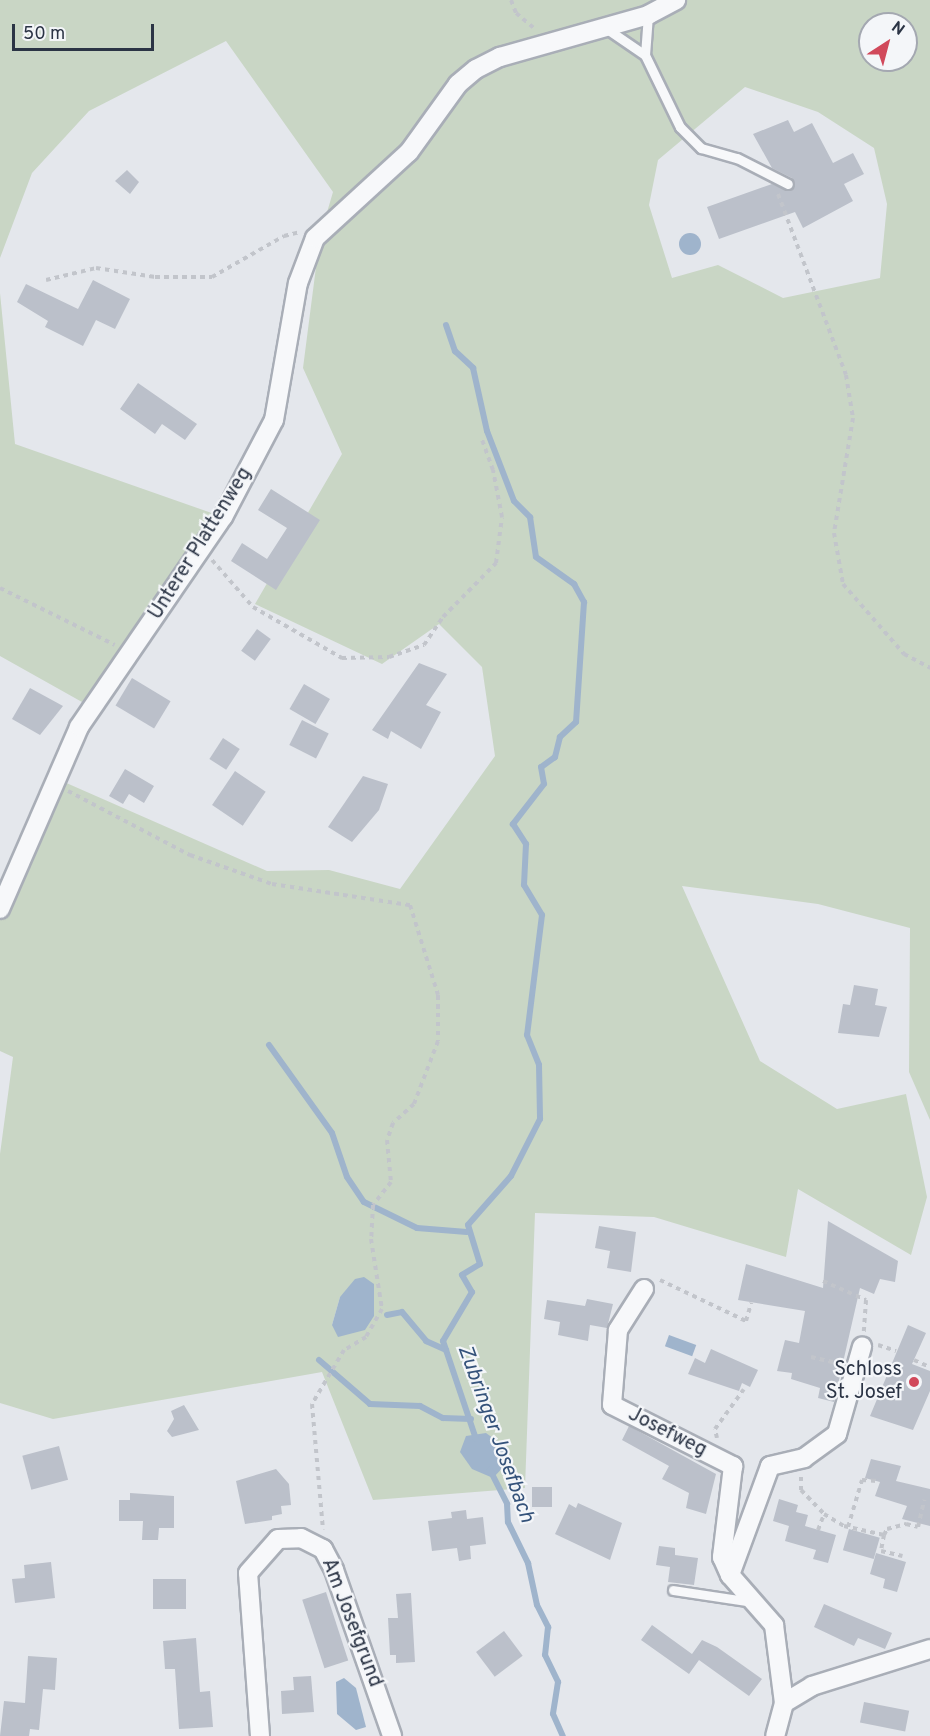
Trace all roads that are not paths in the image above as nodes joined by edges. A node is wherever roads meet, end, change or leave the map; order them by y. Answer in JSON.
{"nodes":[{"id":1,"x":676,"y":0,"type":"edge"},
{"id":2,"x":648,"y":15,"type":"junction"},
{"id":3,"x":607,"y":28,"type":"junction"},
{"id":4,"x":645,"y":55,"type":"junction"},
{"id":5,"x":788,"y":184,"type":"dead end"},
{"id":6,"x":0,"y":909,"type":"edge"},
{"id":7,"x":644,"y":1289,"type":"road end"},
{"id":8,"x":862,"y":1347,"type":"road end"},
{"id":9,"x":730,"y":1575,"type":"junction"},
{"id":10,"x":673,"y":1590,"type":"dead end"},
{"id":11,"x":754,"y":1602,"type":"junction"},
{"id":12,"x":930,"y":1649,"type":"edge"},
{"id":13,"x":784,"y":1703,"type":"junction"},
{"id":14,"x":260,"y":1736,"type":"edge"},
{"id":15,"x":392,"y":1736,"type":"edge"},
{"id":16,"x":775,"y":1736,"type":"edge"}],
"edges":[{"from":1,"to":2,"type":"street","name":"Unterer Plattenweg"},
{"from":2,"to":3,"type":"street","name":"Unterer Plattenweg"},
{"from":2,"to":4,"type":"lane"},
{"from":3,"to":4,"type":"lane"},
{"from":3,"to":6,"type":"street","name":"Unterer Plattenweg"},
{"from":4,"to":5,"type":"lane"},
{"from":7,"to":9,"type":"street","name":"Josefweg"},
{"from":8,"to":9,"type":"street"},
{"from":9,"to":11,"type":"street","name":"Josefweg"},
{"from":10,"to":11,"type":"lane"},
{"from":11,"to":13,"type":"street","name":"Josefweg"},
{"from":12,"to":13,"type":"street"},
{"from":13,"to":16,"type":"street","name":"Josefweg"},
{"from":14,"to":15,"type":"street","name":"Am Josefgrund"}]}
